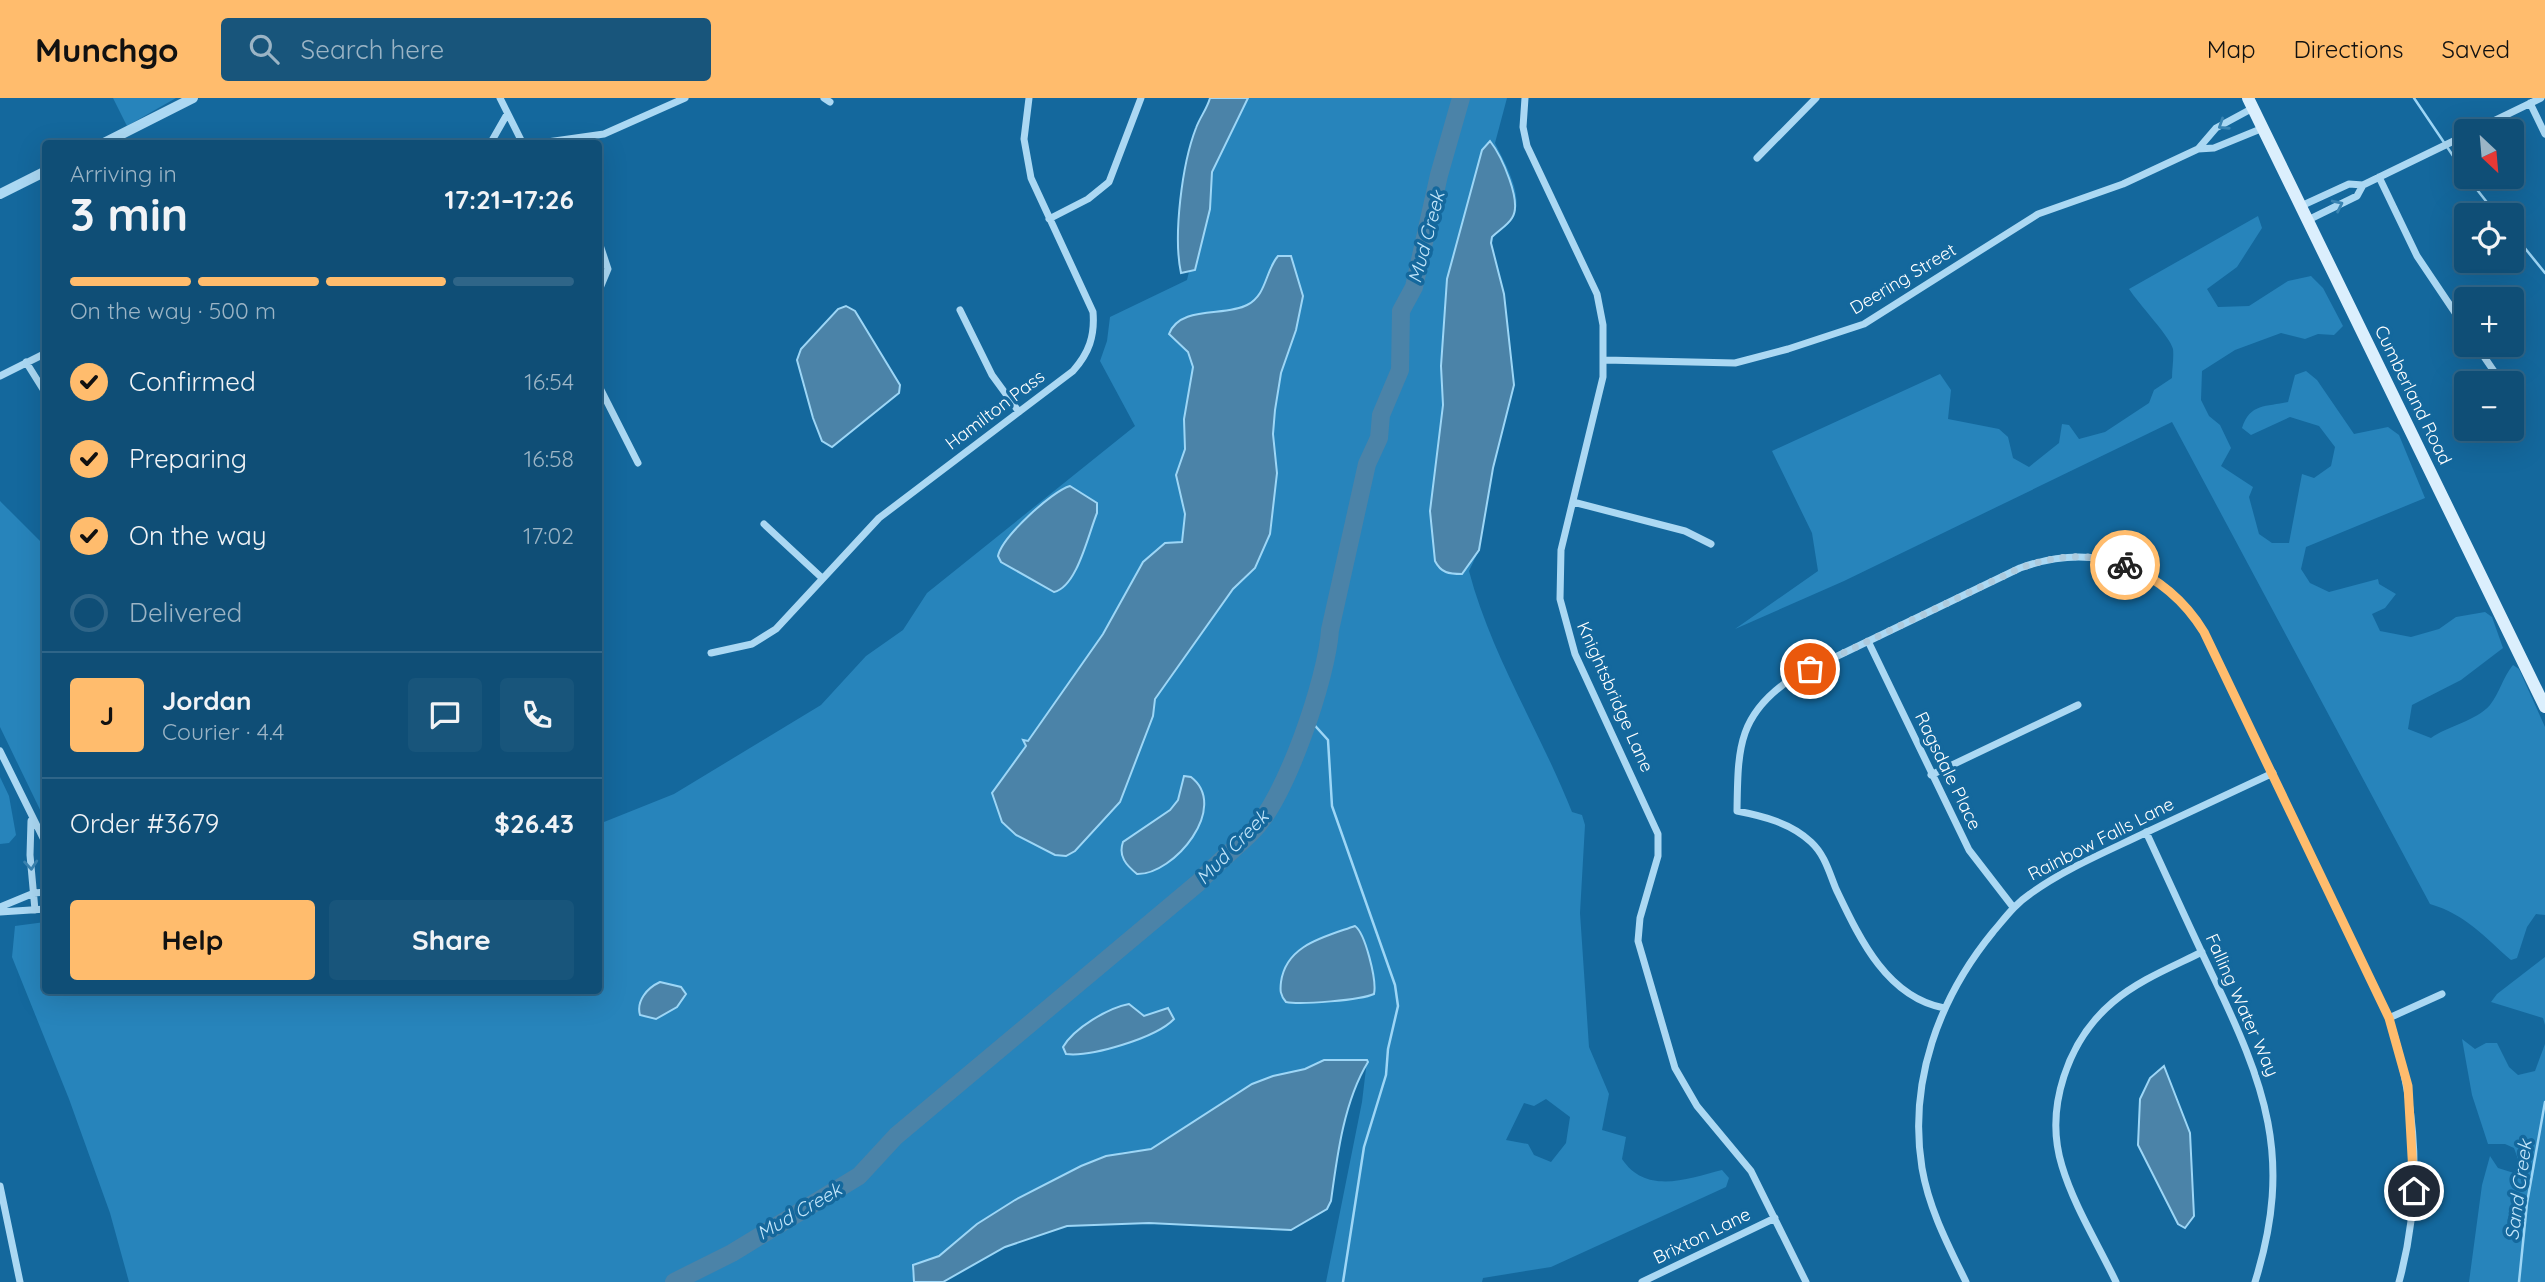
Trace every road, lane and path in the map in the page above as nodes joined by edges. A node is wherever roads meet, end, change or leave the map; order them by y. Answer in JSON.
{"nodes":[{"id":1,"x":193,"y":98,"type":"edge"},
{"id":2,"x":500,"y":98,"type":"edge"},
{"id":3,"x":685,"y":98,"type":"edge"},
{"id":4,"x":1028,"y":98,"type":"edge"},
{"id":5,"x":1141,"y":98,"type":"edge"},
{"id":6,"x":1525,"y":98,"type":"edge"},
{"id":7,"x":1815,"y":98,"type":"edge"},
{"id":8,"x":2541,"y":98,"type":"edge"},
{"id":9,"x":2251,"y":103,"type":"edge"},
{"id":10,"x":2530,"y":103,"type":"junction"},
{"id":11,"x":506,"y":116,"type":"junction"},
{"id":12,"x":2497,"y":119,"type":"edge"},
{"id":13,"x":2263,"y":128,"type":"junction"},
{"id":14,"x":2545,"y":134,"type":"edge"},
{"id":15,"x":110,"y":140,"type":"edge"},
{"id":16,"x":492,"y":140,"type":"edge"},
{"id":17,"x":521,"y":140,"type":"edge"},
{"id":18,"x":561,"y":140,"type":"edge"},
{"id":19,"x":2454,"y":141,"type":"edge"},
{"id":20,"x":2199,"y":149,"type":"junction"},
{"id":21,"x":1757,"y":158,"type":"dead end"},
{"id":22,"x":42,"y":173,"type":"edge"},
{"id":23,"x":2379,"y":177,"type":"junction"},
{"id":24,"x":2363,"y":185,"type":"junction"},
{"id":25,"x":0,"y":194,"type":"edge"},
{"id":26,"x":2301,"y":206,"type":"junction"},
{"id":27,"x":1049,"y":219,"type":"junction"},
{"id":28,"x":2308,"y":220,"type":"junction"},
{"id":29,"x":602,"y":251,"type":"edge"},
{"id":30,"x":602,"y":283,"type":"edge"},
{"id":31,"x":960,"y":310,"type":"dead end"},
{"id":32,"x":2454,"y":311,"type":"edge"},
{"id":33,"x":42,"y":355,"type":"edge"},
{"id":34,"x":1605,"y":360,"type":"junction"},
{"id":35,"x":26,"y":362,"type":"junction"},
{"id":36,"x":0,"y":376,"type":"edge"},
{"id":37,"x":42,"y":388,"type":"edge"},
{"id":38,"x":602,"y":392,"type":"edge"},
{"id":39,"x":1019,"y":412,"type":"junction"},
{"id":40,"x":638,"y":463,"type":"dead end"},
{"id":41,"x":1573,"y":502,"type":"junction"},
{"id":42,"x":764,"y":524,"type":"dead end"},
{"id":43,"x":1711,"y":544,"type":"dead end"},
{"id":44,"x":822,"y":578,"type":"junction"},
{"id":45,"x":1868,"y":641,"type":"junction"},
{"id":46,"x":711,"y":653,"type":"dead end"},
{"id":47,"x":2078,"y":705,"type":"dead end"},
{"id":48,"x":2545,"y":708,"type":"edge"},
{"id":49,"x":0,"y":751,"type":"edge"},
{"id":50,"x":2273,"y":773,"type":"junction"},
{"id":51,"x":1931,"y":775,"type":"junction"},
{"id":52,"x":31,"y":820,"type":"junction"},
{"id":53,"x":2146,"y":832,"type":"junction"},
{"id":54,"x":42,"y":838,"type":"edge"},
{"id":55,"x":42,"y":892,"type":"edge"},
{"id":56,"x":34,"y":893,"type":"junction"},
{"id":57,"x":2013,"y":907,"type":"junction"},
{"id":58,"x":42,"y":909,"type":"edge"},
{"id":59,"x":0,"y":910,"type":"edge"},
{"id":60,"x":35,"y":910,"type":"junction"},
{"id":61,"x":2202,"y":952,"type":"junction"},
{"id":62,"x":2442,"y":994,"type":"dead end"},
{"id":63,"x":1944,"y":1008,"type":"junction"},
{"id":64,"x":2389,"y":1018,"type":"junction"},
{"id":65,"x":0,"y":1186,"type":"edge"},
{"id":66,"x":3,"y":1214,"type":"edge"},
{"id":67,"x":1775,"y":1218,"type":"junction"},
{"id":68,"x":1647,"y":1281,"type":"edge"},
{"id":69,"x":20,"y":1282,"type":"edge"},
{"id":70,"x":1806,"y":1282,"type":"edge"},
{"id":71,"x":1966,"y":1282,"type":"edge"},
{"id":72,"x":2116,"y":1282,"type":"edge"},
{"id":73,"x":2255,"y":1282,"type":"edge"},
{"id":74,"x":2399,"y":1282,"type":"edge"}],
"edges":[{"from":1,"to":15,"type":"street"},
{"from":2,"to":11,"type":"street"},
{"from":3,"to":18,"type":"street"},
{"from":4,"to":27,"type":"street","name":"Hamilton Pass"},
{"from":5,"to":27,"type":"street"},
{"from":6,"to":34,"type":"street","name":"Knightsbridge Lane"},
{"from":7,"to":21,"type":"street"},
{"from":8,"to":10,"type":"street"},
{"from":9,"to":13,"type":"main road","name":"Cumberland Road"},
{"from":9,"to":20,"type":"street","name":"Deering Street","one_way":true},
{"from":10,"to":12,"type":"street"},
{"from":10,"to":14,"type":"street"},
{"from":11,"to":16,"type":"street"},
{"from":11,"to":17,"type":"street"},
{"from":13,"to":20,"type":"street","name":"Deering Street"},
{"from":13,"to":26,"type":"main road","name":"Cumberland Road"},
{"from":19,"to":23,"type":"street"},
{"from":20,"to":34,"type":"street","name":"Deering Street"},
{"from":22,"to":25,"type":"street"},
{"from":23,"to":24,"type":"street"},
{"from":23,"to":32,"type":"street"},
{"from":24,"to":26,"type":"street"},
{"from":28,"to":24,"type":"street","one_way":true},
{"from":26,"to":28,"type":"main road","name":"Cumberland Road"},
{"from":27,"to":39,"type":"street","name":"Hamilton Pass"},
{"from":28,"to":48,"type":"main road","name":"Cumberland Road"},
{"from":29,"to":30,"type":"street"},
{"from":31,"to":39,"type":"street"},
{"from":33,"to":35,"type":"street"},
{"from":34,"to":41,"type":"street","name":"Knightsbridge Lane"},
{"from":35,"to":36,"type":"street"},
{"from":35,"to":37,"type":"street"},
{"from":38,"to":40,"type":"street"},
{"from":39,"to":44,"type":"street","name":"Hamilton Pass"},
{"from":41,"to":43,"type":"street"},
{"from":41,"to":67,"type":"street","name":"Knightsbridge Lane"},
{"from":42,"to":44,"type":"street"},
{"from":44,"to":46,"type":"street","name":"Hamilton Pass"},
{"from":45,"to":50,"type":"street"},
{"from":45,"to":51,"type":"street","name":"Ragsdale Place"},
{"from":45,"to":63,"type":"street"},
{"from":47,"to":51,"type":"street"},
{"from":49,"to":52,"type":"street"},
{"from":50,"to":53,"type":"street","name":"Rainbow Falls Lane"},
{"from":50,"to":64,"type":"street"},
{"from":51,"to":57,"type":"street","name":"Ragsdale Place"},
{"from":52,"to":54,"type":"street"},
{"from":52,"to":56,"type":"street","one_way":true},
{"from":53,"to":57,"type":"street","name":"Rainbow Falls Lane"},
{"from":53,"to":61,"type":"street","name":"Falling Water Way"},
{"from":55,"to":56,"type":"street"},
{"from":56,"to":59,"type":"street"},
{"from":56,"to":60,"type":"street"},
{"from":57,"to":63,"type":"street","name":"Rainbow Falls Lane"},
{"from":58,"to":60,"type":"street"},
{"from":59,"to":60,"type":"street"},
{"from":61,"to":72,"type":"street"},
{"from":61,"to":73,"type":"street","name":"Falling Water Way"},
{"from":62,"to":64,"type":"street"},
{"from":63,"to":71,"type":"street","name":"Rainbow Falls Lane"},
{"from":64,"to":74,"type":"street"},
{"from":65,"to":66,"type":"street"},
{"from":66,"to":69,"type":"street"},
{"from":67,"to":68,"type":"street","name":"Brixton Lane"},
{"from":67,"to":70,"type":"street","name":"Knightsbridge Lane"}]}
